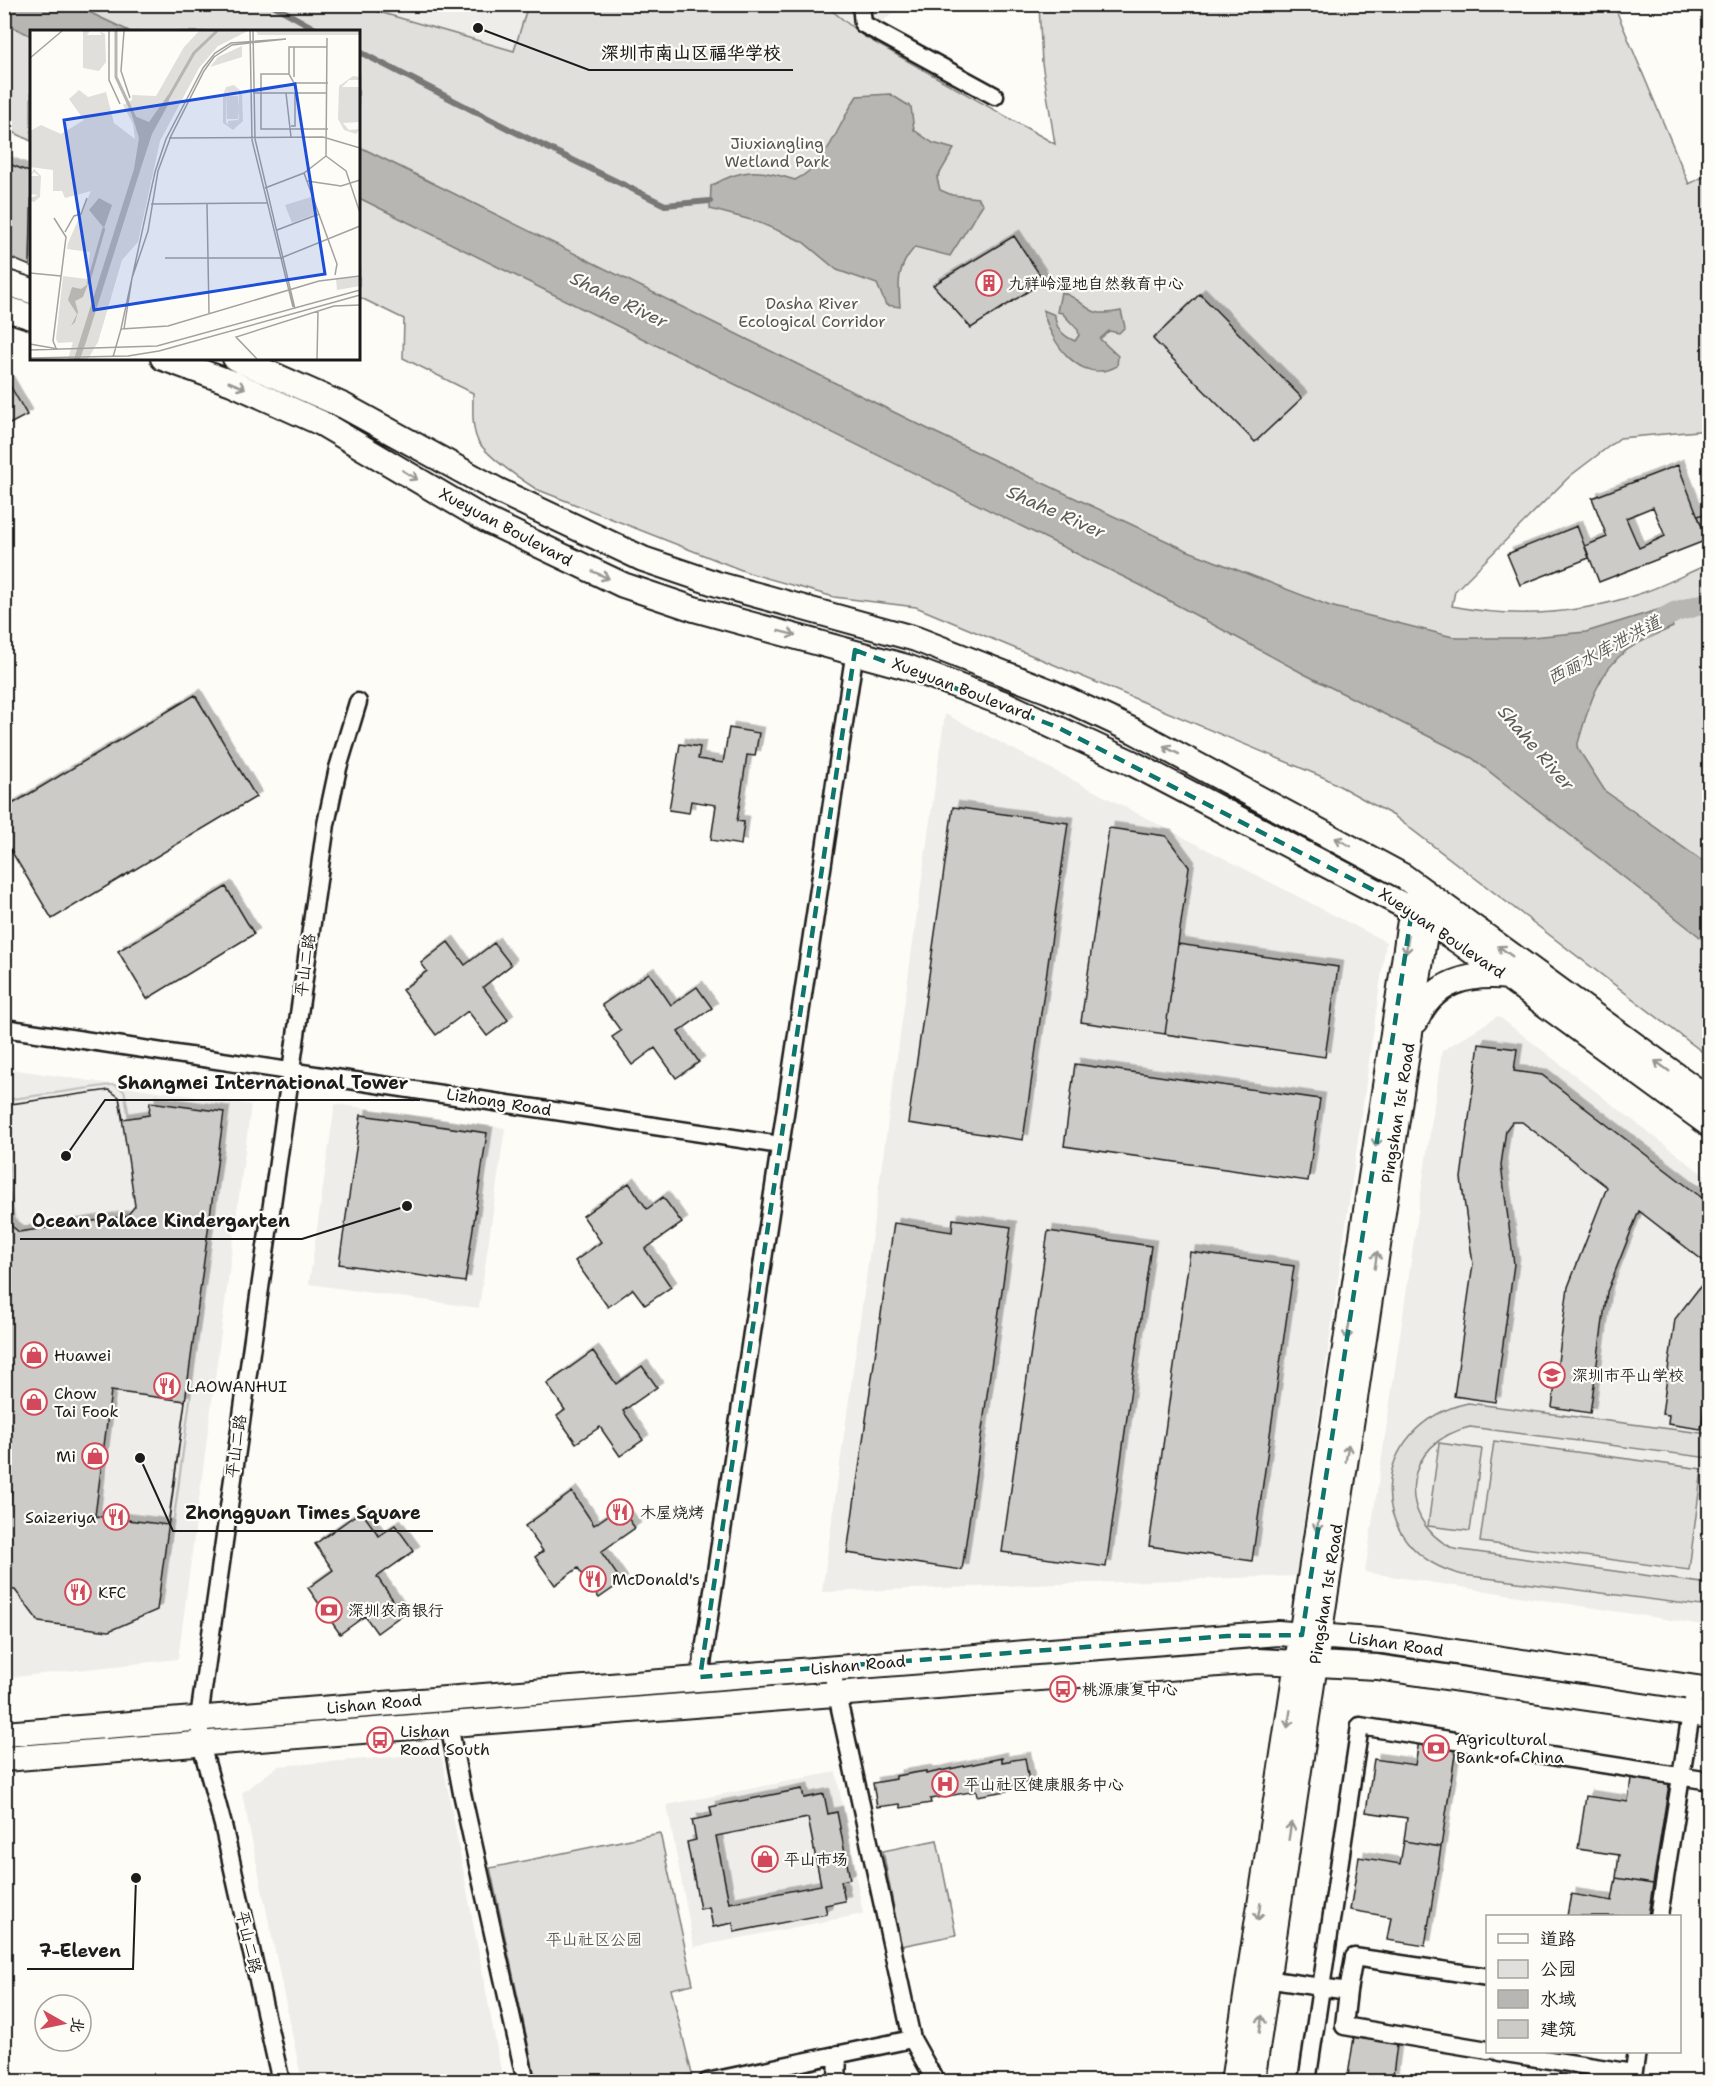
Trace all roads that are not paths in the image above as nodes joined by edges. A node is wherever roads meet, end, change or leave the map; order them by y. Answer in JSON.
{"nodes":[{"id":1,"x":861,"y":4,"type":"edge"},
{"id":2,"x":995,"y":96,"type":"dead end"},
{"id":3,"x":4,"y":282,"type":"edge"},
{"id":4,"x":30,"y":290,"type":"edge"},
{"id":5,"x":4,"y":308,"type":"edge"},
{"id":6,"x":30,"y":316,"type":"edge"},
{"id":7,"x":169,"y":360,"type":"edge"},
{"id":8,"x":240,"y":360,"type":"edge"},
{"id":9,"x":855,"y":651,"type":"junction"},
{"id":10,"x":358,"y":702,"type":"dead end"},
{"id":11,"x":1422,"y":907,"type":"junction"},
{"id":12,"x":1509,"y":977,"type":"junction"},
{"id":13,"x":4,"y":1028,"type":"edge"},
{"id":14,"x":1410,"y":1035,"type":"junction"},
{"id":15,"x":290,"y":1071,"type":"junction"},
{"id":16,"x":1710,"y":1100,"type":"edge"},
{"id":17,"x":1710,"y":1125,"type":"edge"},
{"id":18,"x":780,"y":1144,"type":"junction"},
{"id":19,"x":1311,"y":1635,"type":"junction"},
{"id":20,"x":1306,"y":1662,"type":"junction"},
{"id":21,"x":831,"y":1667,"type":"junction"},
{"id":22,"x":700,"y":1677,"type":"junction"},
{"id":23,"x":1702,"y":1689,"type":"edge"},
{"id":24,"x":838,"y":1693,"type":"junction"},
{"id":25,"x":1700,"y":1715,"type":"edge"},
{"id":26,"x":199,"y":1718,"type":"junction"},
{"id":27,"x":449,"y":1724,"type":"junction"},
{"id":28,"x":4,"y":1734,"type":"edge"},
{"id":29,"x":201,"y":1744,"type":"junction"},
{"id":30,"x":4,"y":1759,"type":"edge"},
{"id":31,"x":1681,"y":1776,"type":"junction"},
{"id":32,"x":1710,"y":1781,"type":"edge"},
{"id":33,"x":1659,"y":1915,"type":"edge"},
{"id":34,"x":1486,"y":1977,"type":"edge"},
{"id":35,"x":1259,"y":1978,"type":"junction"},
{"id":36,"x":1321,"y":1987,"type":"junction"},
{"id":37,"x":1348,"y":1991,"type":"junction"},
{"id":38,"x":912,"y":2039,"type":"junction"},
{"id":39,"x":1486,"y":2050,"type":"edge"},
{"id":40,"x":1503,"y":2053,"type":"edge"},
{"id":41,"x":1637,"y":2053,"type":"edge"},
{"id":42,"x":838,"y":2054,"type":"junction"},
{"id":43,"x":1633,"y":2077,"type":"edge"},
{"id":44,"x":281,"y":2082,"type":"edge"},
{"id":45,"x":526,"y":2082,"type":"edge"},
{"id":46,"x":707,"y":2082,"type":"edge"},
{"id":47,"x":837,"y":2082,"type":"edge"},
{"id":48,"x":936,"y":2082,"type":"edge"},
{"id":49,"x":1233,"y":2082,"type":"edge"},
{"id":50,"x":1252,"y":2082,"type":"edge"},
{"id":51,"x":1307,"y":2082,"type":"edge"}],
"edges":[{"from":1,"to":2,"type":"street"},
{"from":3,"to":4,"type":"street"},
{"from":5,"to":6,"type":"street"},
{"from":7,"to":9,"type":"street","name":"Xueyuan Boulevard","one_way":true},
{"from":11,"to":8,"type":"street","name":"Xueyuan Boulevard","one_way":true},
{"from":9,"to":11,"type":"street","name":"Xueyuan Boulevard"},
{"from":9,"to":18,"type":"street"},
{"from":10,"to":15,"type":"street","name":"平山二路"},
{"from":11,"to":12,"type":"street","name":"Xueyuan Boulevard"},
{"from":11,"to":14,"type":"street","name":"Pingshan 1st Road"},
{"from":16,"to":11,"type":"street","name":"Xueyuan Boulevard","one_way":true},
{"from":11,"to":19,"type":"street","name":"Pingshan 1st Road","one_way":true},
{"from":12,"to":14,"type":"street"},
{"from":12,"to":17,"type":"street","name":"Xueyuan Boulevard"},
{"from":13,"to":15,"type":"street","name":"Lizhong Road"},
{"from":19,"to":14,"type":"street","name":"Pingshan 1st Road","one_way":true},
{"from":15,"to":18,"type":"street","name":"Lizhong Road"},
{"from":15,"to":26,"type":"street","name":"平山二路"},
{"from":18,"to":22,"type":"street"},
{"from":19,"to":20,"type":"street","name":"Pingshan 1st Road"},
{"from":19,"to":21,"type":"street","name":"Lishan Road"},
{"from":19,"to":23,"type":"street","name":"Lishan Road"},
{"from":20,"to":24,"type":"street","name":"Lishan Road"},
{"from":20,"to":25,"type":"street","name":"Lishan Road"},
{"from":20,"to":35,"type":"street","name":"Pingshan 1st Road"},
{"from":21,"to":22,"type":"street","name":"Lishan Road"},
{"from":21,"to":24,"type":"street"},
{"from":22,"to":26,"type":"street","name":"Lishan Road"},
{"from":23,"to":25,"type":"street"},
{"from":24,"to":27,"type":"street","name":"Lishan Road"},
{"from":24,"to":38,"type":"street"},
{"from":25,"to":31,"type":"street"},
{"from":26,"to":28,"type":"street","name":"Lishan Road"},
{"from":26,"to":29,"type":"street","name":"平山二路"},
{"from":27,"to":29,"type":"street","name":"Lishan Road"},
{"from":27,"to":45,"type":"street"},
{"from":29,"to":30,"type":"street","name":"Lishan Road"},
{"from":29,"to":44,"type":"street","name":"平山二路"},
{"from":31,"to":32,"type":"street"},
{"from":31,"to":33,"type":"street"},
{"from":31,"to":36,"type":"street"},
{"from":34,"to":37,"type":"street"},
{"from":35,"to":36,"type":"street"},
{"from":35,"to":49,"type":"street","name":"Pingshan 1st Road"},
{"from":50,"to":35,"type":"street","name":"Pingshan 1st Road","one_way":true},
{"from":36,"to":37,"type":"street"},
{"from":36,"to":51,"type":"street"},
{"from":37,"to":39,"type":"street"},
{"from":38,"to":42,"type":"street"},
{"from":38,"to":48,"type":"street"},
{"from":40,"to":43,"type":"street"},
{"from":41,"to":43,"type":"street"},
{"from":42,"to":46,"type":"street"},
{"from":42,"to":47,"type":"street"}]}
